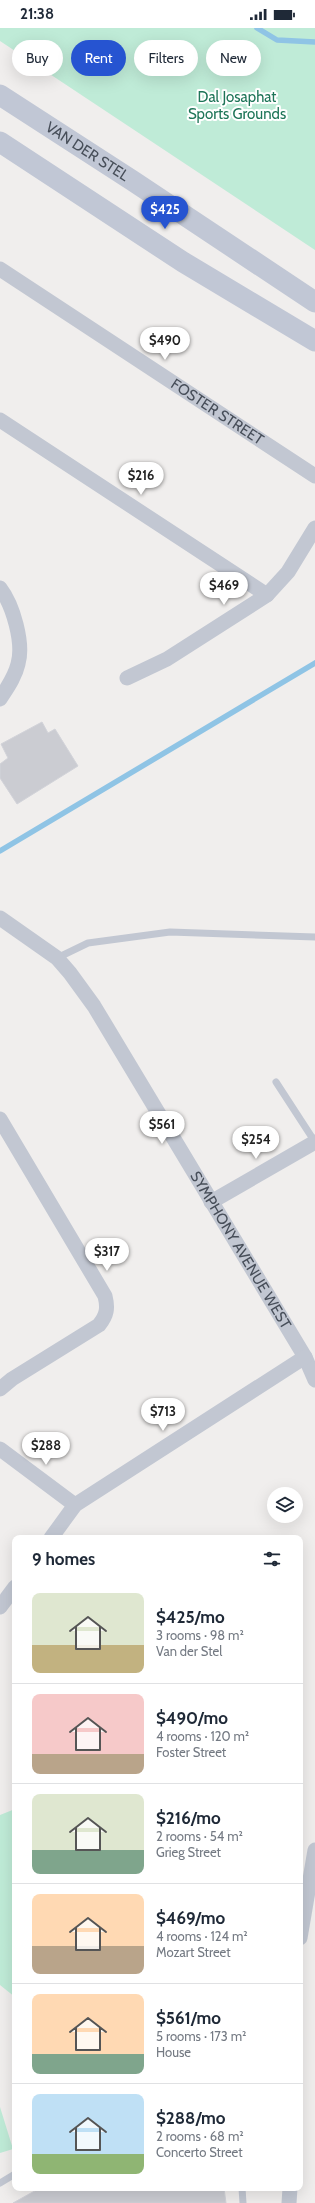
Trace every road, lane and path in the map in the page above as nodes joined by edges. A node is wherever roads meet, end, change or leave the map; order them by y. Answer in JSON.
{"nodes":[{"id":1,"x":0,"y":95,"type":"edge"},
{"id":2,"x":0,"y":142,"type":"edge"},
{"id":3,"x":0,"y":269,"type":"edge"},
{"id":4,"x":315,"y":302,"type":"edge"},
{"id":5,"x":315,"y":341,"type":"edge"},
{"id":6,"x":0,"y":420,"type":"edge"},
{"id":7,"x":315,"y":476,"type":"edge"},
{"id":8,"x":315,"y":528,"type":"edge"},
{"id":9,"x":0,"y":588,"type":"edge"},
{"id":10,"x":267,"y":595,"type":"junction"},
{"id":11,"x":127,"y":678,"type":"dead end"},
{"id":12,"x":0,"y":700,"type":"edge"},
{"id":13,"x":0,"y":918,"type":"edge"},
{"id":14,"x":315,"y":937,"type":"edge"},
{"id":15,"x":57,"y":958,"type":"junction"},
{"id":16,"x":276,"y":1082,"type":"dead end"},
{"id":17,"x":0,"y":1119,"type":"edge"},
{"id":18,"x":315,"y":1142,"type":"edge"},
{"id":19,"x":211,"y":1202,"type":"junction"},
{"id":20,"x":305,"y":1357,"type":"junction"},
{"id":21,"x":315,"y":1380,"type":"edge"},
{"id":22,"x":0,"y":1389,"type":"edge"},
{"id":23,"x":0,"y":1449,"type":"edge"},
{"id":24,"x":75,"y":1505,"type":"junction"},
{"id":25,"x":53,"y":1535,"type":"edge"},
{"id":26,"x":12,"y":1590,"type":"edge"},
{"id":27,"x":0,"y":1607,"type":"edge"},
{"id":28,"x":315,"y":1850,"type":"edge"},
{"id":29,"x":303,"y":1920,"type":"edge"},
{"id":30,"x":12,"y":2176,"type":"edge"},
{"id":31,"x":0,"y":2183,"type":"edge"},
{"id":32,"x":242,"y":2191,"type":"edge"},
{"id":33,"x":290,"y":2191,"type":"edge"},
{"id":34,"x":243,"y":2203,"type":"edge"},
{"id":35,"x":289,"y":2203,"type":"edge"}],
"edges":[{"from":1,"to":4,"type":"main road","name":"VAN DER STEL"},
{"from":2,"to":5,"type":"main road"},
{"from":3,"to":7,"type":"street","name":"FOSTER STREET"},
{"from":6,"to":10,"type":"street"},
{"from":8,"to":10,"type":"street"},
{"from":9,"to":12,"type":"street"},
{"from":10,"to":11,"type":"street"},
{"from":13,"to":15,"type":"street","name":"SYMPHONY AVENUE WEST"},
{"from":14,"to":15,"type":"lane"},
{"from":15,"to":19,"type":"street","name":"SYMPHONY AVENUE WEST"},
{"from":16,"to":18,"type":"lane"},
{"from":17,"to":22,"type":"street"},
{"from":18,"to":19,"type":"street"},
{"from":19,"to":20,"type":"street","name":"SYMPHONY AVENUE WEST"},
{"from":20,"to":21,"type":"street","name":"SYMPHONY AVENUE WEST"},
{"from":20,"to":24,"type":"street"},
{"from":23,"to":24,"type":"street"},
{"from":24,"to":25,"type":"street"},
{"from":26,"to":27,"type":"street"},
{"from":28,"to":29,"type":"street"},
{"from":30,"to":31,"type":"lane"},
{"from":32,"to":34,"type":"lane"},
{"from":33,"to":35,"type":"street"}]}
